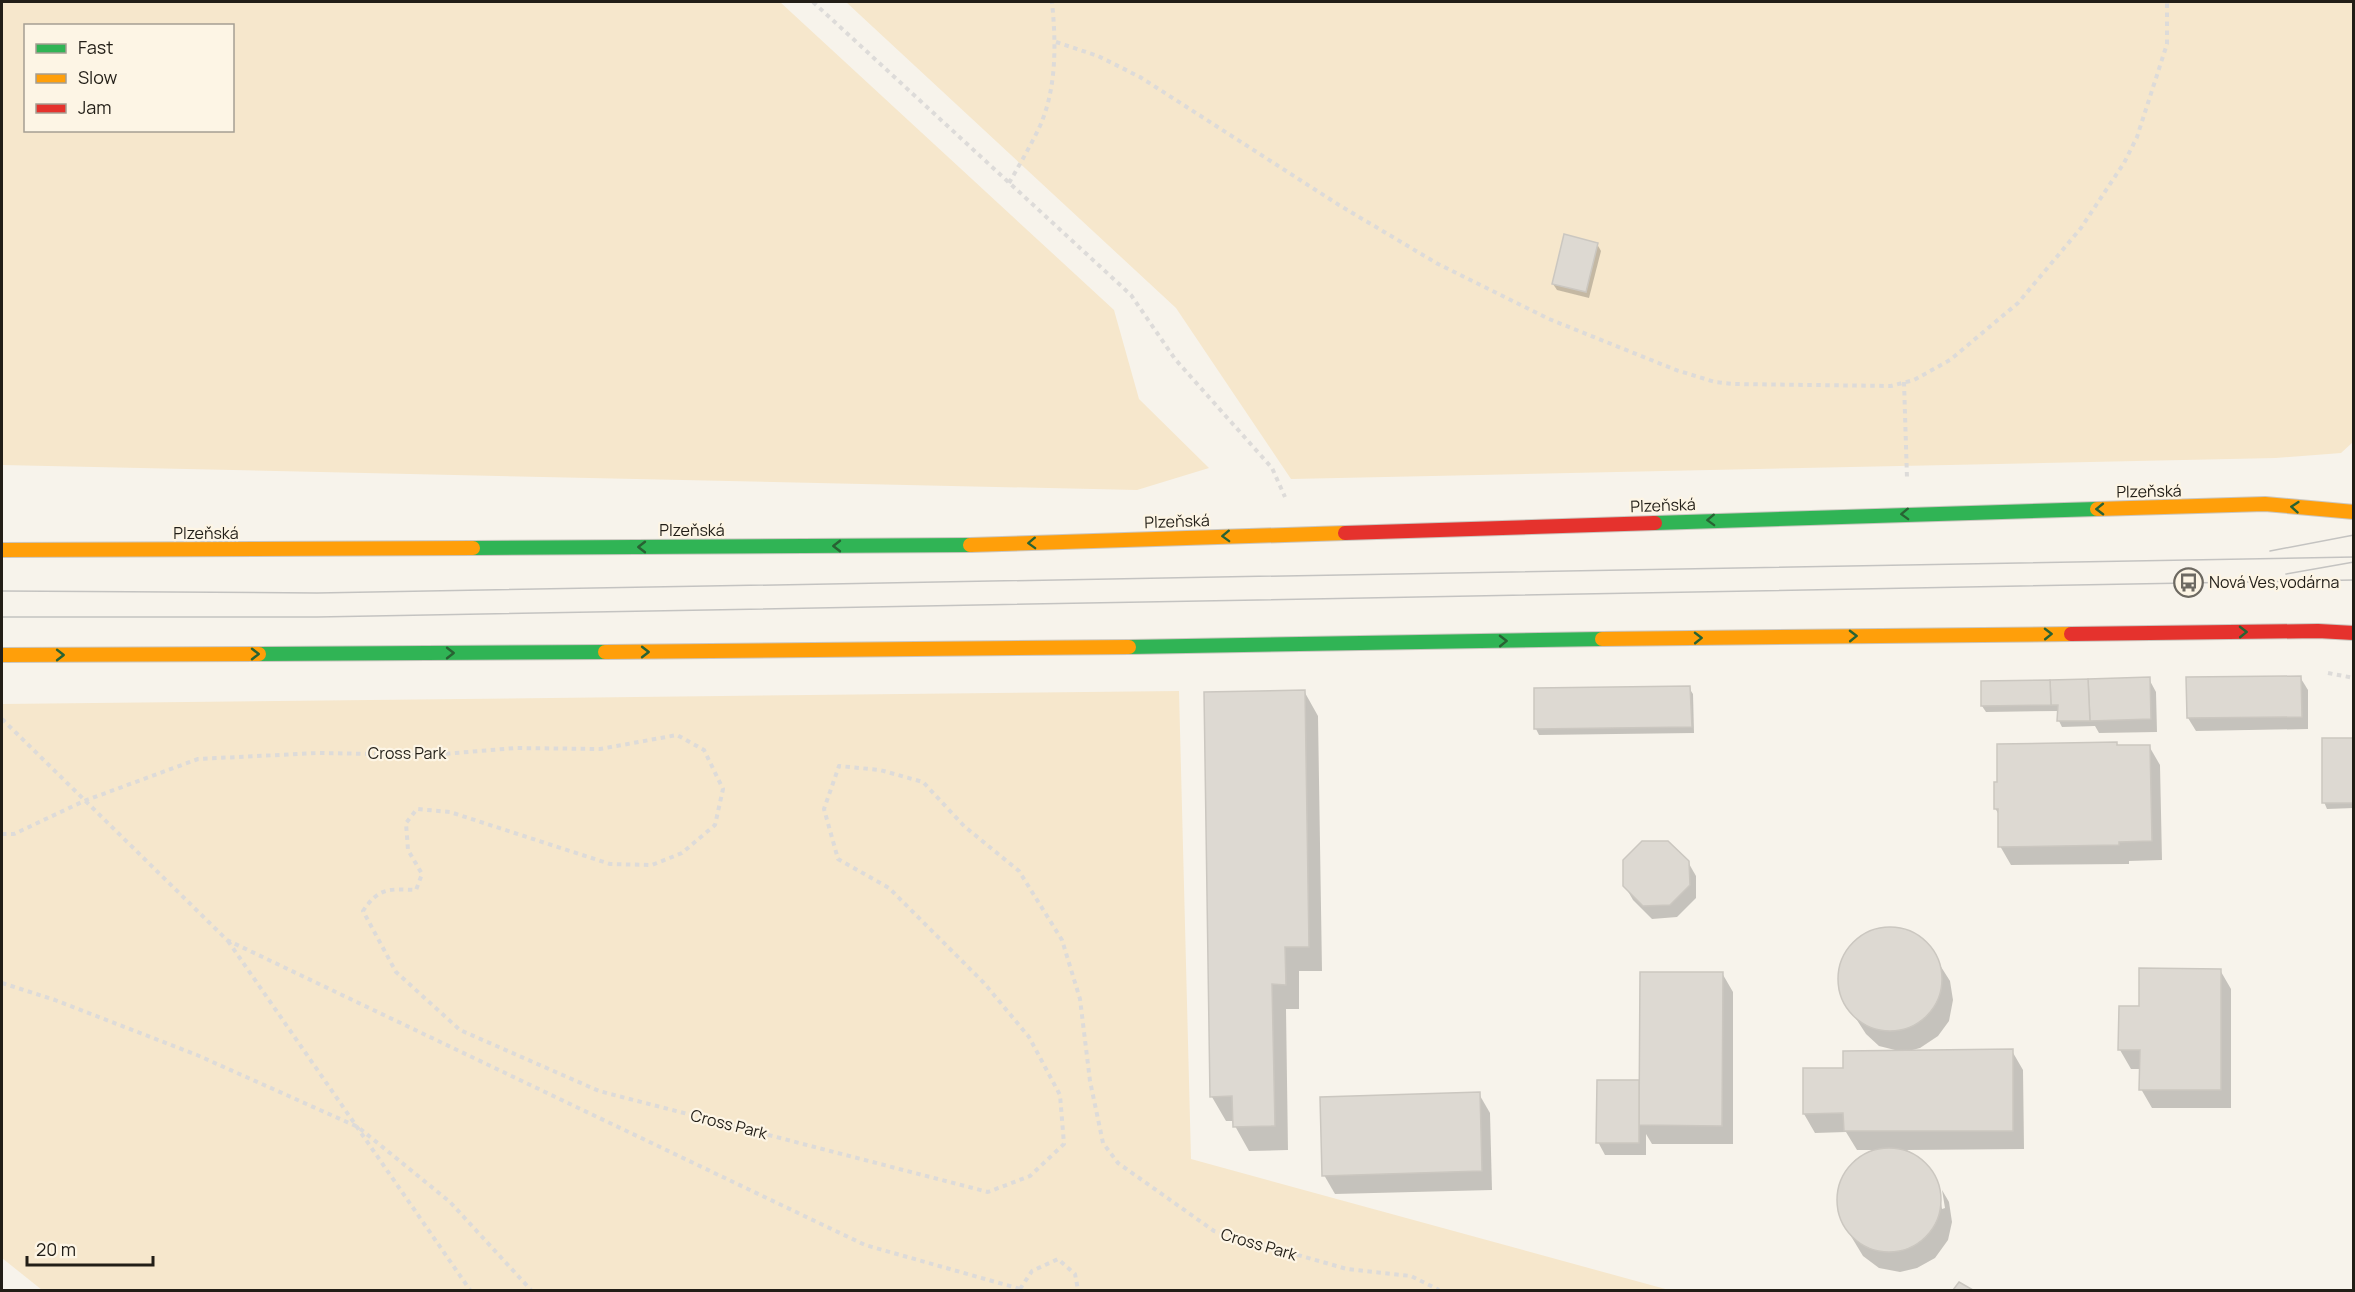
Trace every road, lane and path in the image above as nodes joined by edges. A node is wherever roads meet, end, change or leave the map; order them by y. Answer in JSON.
{"nodes":[{"id":1,"x":813,"y":2,"type":"edge"},
{"id":2,"x":1052,"y":2,"type":"edge"},
{"id":3,"x":2167,"y":2,"type":"edge"},
{"id":4,"x":1056,"y":42,"type":"junction"},
{"id":5,"x":1010,"y":183,"type":"junction"},
{"id":6,"x":1904,"y":382,"type":"junction"},
{"id":7,"x":1285,"y":498,"type":"dead end"},
{"id":8,"x":2354,"y":512,"type":"edge"},
{"id":9,"x":1908,"y":514,"type":"junction"},
{"id":10,"x":2,"y":550,"type":"edge"},
{"id":11,"x":2354,"y":633,"type":"edge"},
{"id":12,"x":2,"y":655,"type":"edge"},
{"id":13,"x":2,"y":719,"type":"edge"},
{"id":14,"x":84,"y":801,"type":"junction"},
{"id":15,"x":2,"y":834,"type":"edge"},
{"id":16,"x":227,"y":940,"type":"junction"},
{"id":17,"x":2,"y":983,"type":"edge"},
{"id":18,"x":358,"y":1127,"type":"junction"},
{"id":19,"x":471,"y":1290,"type":"edge"},
{"id":20,"x":531,"y":1290,"type":"edge"},
{"id":21,"x":1020,"y":1290,"type":"edge"},
{"id":22,"x":1078,"y":1290,"type":"edge"},
{"id":23,"x":1439,"y":1290,"type":"edge"}],
"edges":[{"from":1,"to":5,"type":"path"},
{"from":2,"to":4,"type":"path"},
{"from":3,"to":6,"type":"path"},
{"from":4,"to":5,"type":"path"},
{"from":4,"to":6,"type":"path"},
{"from":5,"to":7,"type":"path"},
{"from":6,"to":9,"type":"path"},
{"from":8,"to":9,"type":"main road","name":"Plzeňská","one_way":true},
{"from":9,"to":10,"type":"main road","name":"Plzeňská","one_way":true},
{"from":12,"to":11,"type":"main road","one_way":true},
{"from":13,"to":14,"type":"path"},
{"from":14,"to":15,"type":"path","name":"Cross Park"},
{"from":14,"to":16,"type":"path"},
{"from":14,"to":23,"type":"path","name":"Cross Park"},
{"from":16,"to":18,"type":"path"},
{"from":16,"to":21,"type":"path"},
{"from":17,"to":18,"type":"path"},
{"from":18,"to":19,"type":"path"},
{"from":18,"to":20,"type":"path"},
{"from":21,"to":22,"type":"path"}]}
